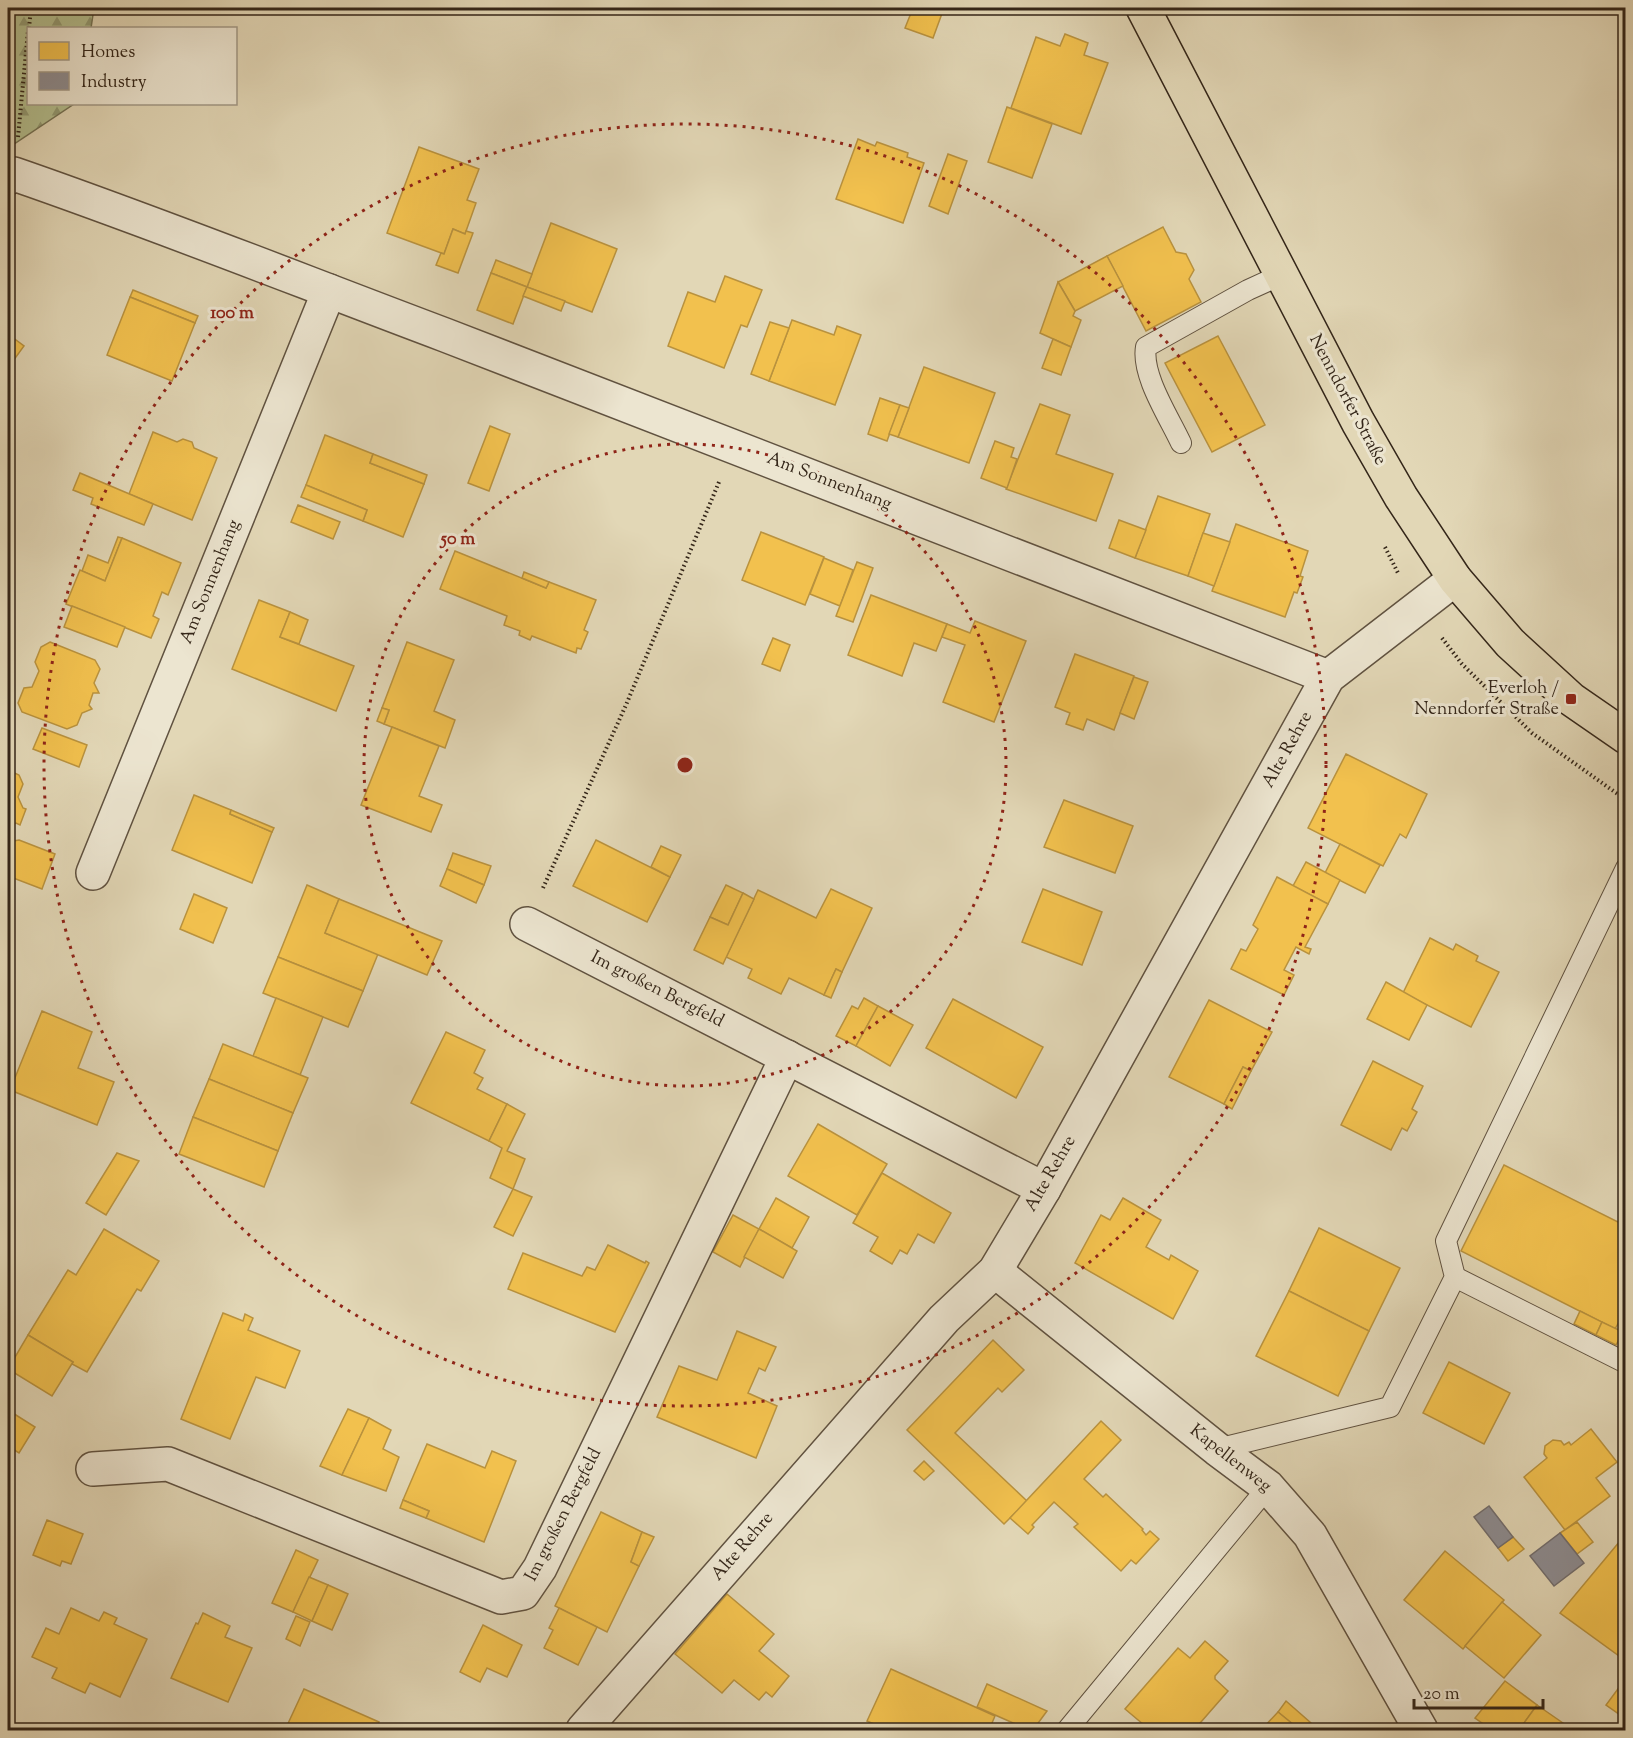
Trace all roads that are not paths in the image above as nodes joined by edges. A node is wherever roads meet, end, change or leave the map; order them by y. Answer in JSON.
{"nodes":[{"id":1,"x":1143,"y":8,"type":"edge"},
{"id":2,"x":11,"y":176,"type":"edge"},
{"id":3,"x":1281,"y":275,"type":"junction"},
{"id":4,"x":329,"y":291,"type":"junction"},
{"id":5,"x":1181,"y":443,"type":"dead end"},
{"id":6,"x":1455,"y":579,"type":"junction"},
{"id":7,"x":1328,"y":677,"type":"junction"},
{"id":8,"x":1626,"y":737,"type":"edge"},
{"id":9,"x":1626,"y":868,"type":"edge"},
{"id":10,"x":93,"y":873,"type":"dead end"},
{"id":11,"x":527,"y":924,"type":"road end"},
{"id":12,"x":787,"y":1057,"type":"junction"},
{"id":13,"x":1044,"y":1189,"type":"junction"},
{"id":14,"x":995,"y":1271,"type":"junction"},
{"id":15,"x":1455,"y":1277,"type":"junction"},
{"id":16,"x":1626,"y":1363,"type":"edge"},
{"id":17,"x":1217,"y":1449,"type":"junction"},
{"id":18,"x":93,"y":1469,"type":"dead end"},
{"id":19,"x":1268,"y":1487,"type":"junction"},
{"id":20,"x":584,"y":1731,"type":"edge"},
{"id":21,"x":1067,"y":1731,"type":"edge"},
{"id":22,"x":1421,"y":1731,"type":"edge"}],
"edges":[{"from":1,"to":3,"type":"main road","name":"Nenndorfer Straße"},
{"from":2,"to":4,"type":"street","name":"Am Sonnenhang"},
{"from":3,"to":5,"type":"lane"},
{"from":3,"to":6,"type":"main road","name":"Nenndorfer Straße"},
{"from":4,"to":7,"type":"street","name":"Am Sonnenhang"},
{"from":4,"to":10,"type":"street","name":"Am Sonnenhang"},
{"from":6,"to":7,"type":"street","name":"Alte Rehre"},
{"from":6,"to":8,"type":"main road","name":"Nenndorfer Straße"},
{"from":7,"to":13,"type":"street","name":"Alte Rehre"},
{"from":9,"to":15,"type":"lane"},
{"from":11,"to":12,"type":"street","name":"Im großen Bergfeld"},
{"from":12,"to":13,"type":"street","name":"Im großen Bergfeld"},
{"from":12,"to":18,"type":"street","name":"Im großen Bergfeld"},
{"from":13,"to":14,"type":"street","name":"Alte Rehre"},
{"from":14,"to":17,"type":"street","name":"Kapellenweg"},
{"from":14,"to":20,"type":"street","name":"Alte Rehre"},
{"from":15,"to":16,"type":"lane"},
{"from":15,"to":17,"type":"lane"},
{"from":17,"to":19,"type":"street","name":"Kapellenweg"},
{"from":19,"to":21,"type":"lane"},
{"from":19,"to":22,"type":"street","name":"Kapellenweg"}]}
